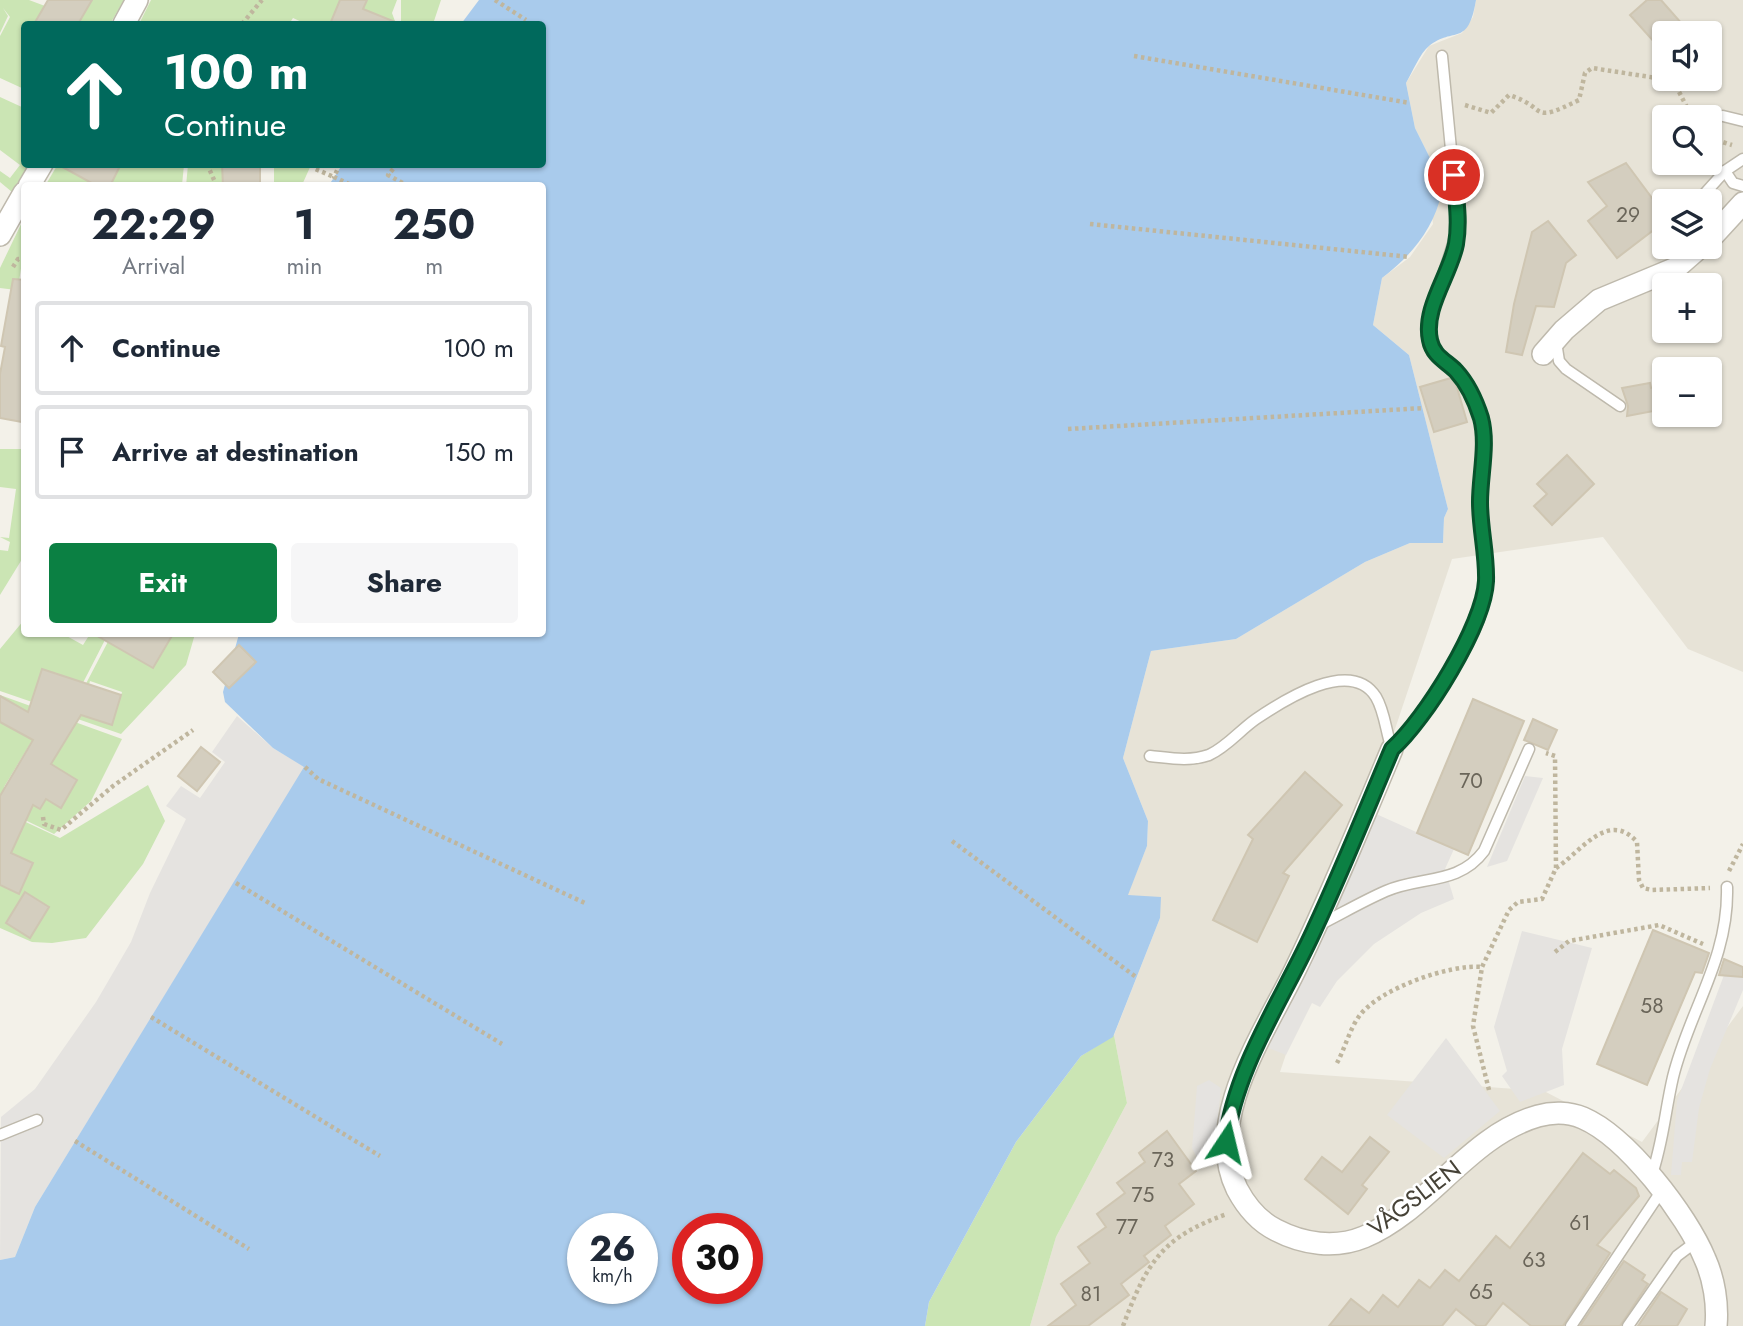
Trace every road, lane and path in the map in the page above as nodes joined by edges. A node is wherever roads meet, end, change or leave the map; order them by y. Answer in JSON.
{"nodes":[{"id":1,"x":137,"y":0,"type":"edge"},
{"id":2,"x":262,"y":0,"type":"edge"},
{"id":3,"x":495,"y":0,"type":"edge"},
{"id":4,"x":526,"y":20,"type":"dead end"},
{"id":5,"x":126,"y":21,"type":"edge"},
{"id":6,"x":244,"y":21,"type":"edge"},
{"id":7,"x":1134,"y":56,"type":"dead end"},
{"id":8,"x":1443,"y":56,"type":"dead end"},
{"id":9,"x":1410,"y":103,"type":"dead end"},
{"id":10,"x":1464,"y":104,"type":"dead end"},
{"id":11,"x":1686,"y":105,"type":"edge"},
{"id":12,"x":1723,"y":116,"type":"dead end"},
{"id":13,"x":1743,"y":121,"type":"edge"},
{"id":14,"x":1722,"y":142,"type":"edge"},
{"id":15,"x":1742,"y":144,"type":"edge"},
{"id":16,"x":1743,"y":159,"type":"edge"},
{"id":17,"x":209,"y":168,"type":"edge"},
{"id":18,"x":313,"y":168,"type":"edge"},
{"id":19,"x":338,"y":168,"type":"edge"},
{"id":20,"x":393,"y":168,"type":"edge"},
{"id":21,"x":1725,"y":171,"type":"junction"},
{"id":22,"x":334,"y":177,"type":"junction"},
{"id":23,"x":215,"y":182,"type":"dead end"},
{"id":24,"x":345,"y":182,"type":"edge"},
{"id":25,"x":401,"y":182,"type":"edge"},
{"id":26,"x":1743,"y":186,"type":"edge"},
{"id":27,"x":1709,"y":189,"type":"edge"},
{"id":28,"x":21,"y":198,"type":"edge"},
{"id":29,"x":1743,"y":203,"type":"edge"},
{"id":30,"x":1090,"y":224,"type":"dead end"},
{"id":31,"x":1722,"y":226,"type":"edge"},
{"id":32,"x":0,"y":235,"type":"edge"},
{"id":33,"x":1410,"y":257,"type":"dead end"},
{"id":34,"x":21,"y":259,"type":"edge"},
{"id":35,"x":1686,"y":259,"type":"edge"},
{"id":36,"x":13,"y":267,"type":"dead end"},
{"id":37,"x":1549,"y":348,"type":"joint"},
{"id":38,"x":1620,"y":406,"type":"dead end"},
{"id":39,"x":1424,"y":408,"type":"dead end"},
{"id":40,"x":1068,"y":429,"type":"dead end"},
{"id":41,"x":193,"y":730,"type":"dead end"},
{"id":42,"x":1392,"y":749,"type":"junction"},
{"id":43,"x":1529,"y":749,"type":"dead end"},
{"id":44,"x":1549,"y":754,"type":"dead end"},
{"id":45,"x":1150,"y":756,"type":"dead end"},
{"id":46,"x":305,"y":767,"type":"dead end"},
{"id":47,"x":43,"y":817,"type":"dead end"},
{"id":48,"x":952,"y":842,"type":"dead end"},
{"id":49,"x":1743,"y":844,"type":"edge"},
{"id":50,"x":1556,"y":868,"type":"junction"},
{"id":51,"x":236,"y":883,"type":"dead end"},
{"id":52,"x":1722,"y":888,"type":"junction"},
{"id":53,"x":587,"y":904,"type":"dead end"},
{"id":54,"x":1316,"y":927,"type":"junction"},
{"id":55,"x":1709,"y":947,"type":"dead end"},
{"id":56,"x":1555,"y":952,"type":"dead end"},
{"id":57,"x":1482,"y":967,"type":"junction"},
{"id":58,"x":1136,"y":977,"type":"dead end"},
{"id":59,"x":151,"y":1017,"type":"dead end"},
{"id":60,"x":502,"y":1044,"type":"dead end"},
{"id":61,"x":1337,"y":1063,"type":"dead end"},
{"id":62,"x":1489,"y":1090,"type":"dead end"},
{"id":63,"x":37,"y":1120,"type":"dead end"},
{"id":64,"x":0,"y":1135,"type":"edge"},
{"id":65,"x":75,"y":1141,"type":"dead end"},
{"id":66,"x":380,"y":1156,"type":"dead end"},
{"id":67,"x":1656,"y":1183,"type":"junction"},
{"id":68,"x":1248,"y":1207,"type":"junction"},
{"id":69,"x":1697,"y":1241,"type":"junction"},
{"id":70,"x":249,"y":1250,"type":"dead end"},
{"id":71,"x":1123,"y":1326,"type":"edge"},
{"id":72,"x":1571,"y":1326,"type":"edge"},
{"id":73,"x":1628,"y":1326,"type":"edge"},
{"id":74,"x":1716,"y":1326,"type":"edge"}],
"edges":[{"from":1,"to":5,"type":"street"},
{"from":2,"to":6,"type":"path"},
{"from":3,"to":4,"type":"path"},
{"from":7,"to":9,"type":"path"},
{"from":8,"to":42,"type":"lane"},
{"from":10,"to":11,"type":"path"},
{"from":12,"to":13,"type":"lane"},
{"from":14,"to":15,"type":"path"},
{"from":16,"to":21,"type":"lane"},
{"from":17,"to":23,"type":"path"},
{"from":18,"to":22,"type":"path"},
{"from":19,"to":22,"type":"path"},
{"from":20,"to":25,"type":"path"},
{"from":21,"to":26,"type":"lane"},
{"from":21,"to":27,"type":"lane"},
{"from":22,"to":24,"type":"path"},
{"from":28,"to":32,"type":"street"},
{"from":29,"to":31,"type":"street"},
{"from":30,"to":33,"type":"path"},
{"from":34,"to":36,"type":"path"},
{"from":35,"to":37,"type":"street"},
{"from":37,"to":38,"type":"lane"},
{"from":39,"to":40,"type":"path"},
{"from":41,"to":47,"type":"path"},
{"from":42,"to":45,"type":"lane"},
{"from":42,"to":54,"type":"street","name":"VÅGSLIEN"},
{"from":43,"to":54,"type":"lane"},
{"from":44,"to":50,"type":"path"},
{"from":46,"to":53,"type":"path"},
{"from":48,"to":58,"type":"path"},
{"from":49,"to":52,"type":"path"},
{"from":50,"to":52,"type":"path"},
{"from":50,"to":57,"type":"path"},
{"from":51,"to":60,"type":"path"},
{"from":52,"to":67,"type":"lane"},
{"from":54,"to":68,"type":"street","name":"VÅGSLIEN"},
{"from":55,"to":56,"type":"path"},
{"from":57,"to":61,"type":"path"},
{"from":57,"to":62,"type":"path"},
{"from":59,"to":66,"type":"path"},
{"from":63,"to":64,"type":"lane"},
{"from":65,"to":70,"type":"path"},
{"from":67,"to":68,"type":"street","name":"VÅGSLIEN"},
{"from":67,"to":69,"type":"street","name":"VÅGSLIEN"},
{"from":67,"to":72,"type":"lane"},
{"from":68,"to":71,"type":"path"},
{"from":69,"to":73,"type":"lane"},
{"from":69,"to":74,"type":"street","name":"VÅGSLIEN"}]}
